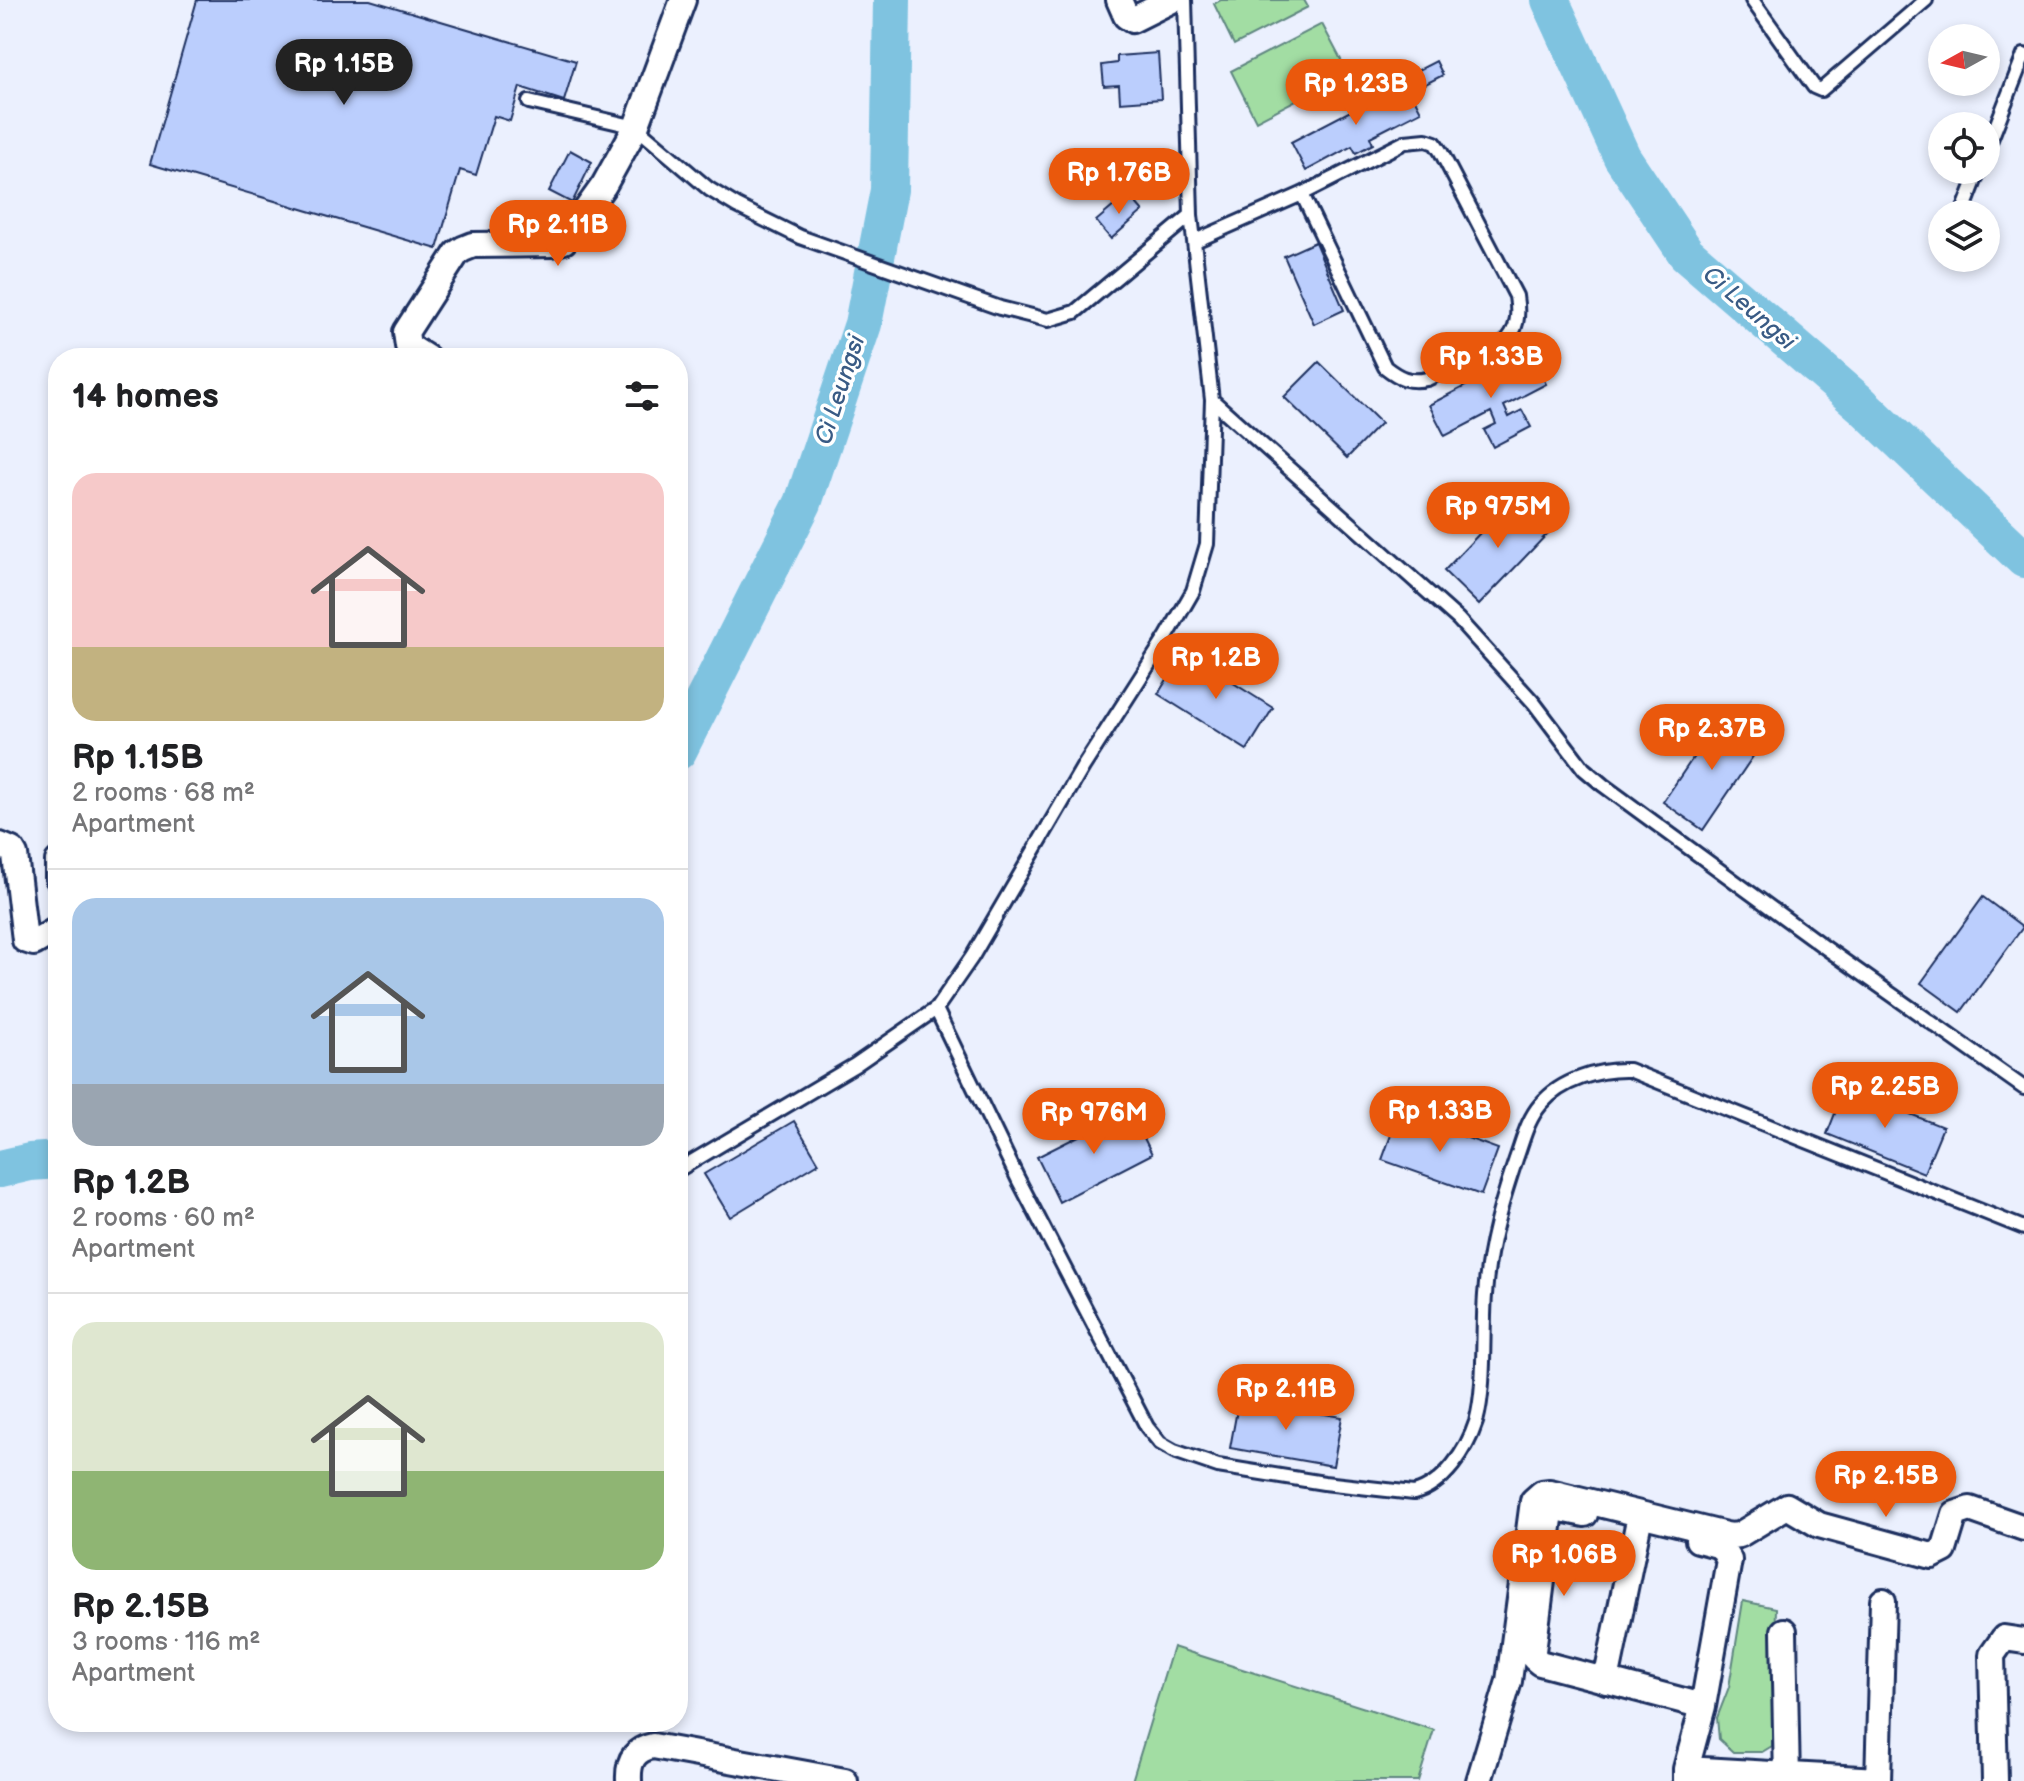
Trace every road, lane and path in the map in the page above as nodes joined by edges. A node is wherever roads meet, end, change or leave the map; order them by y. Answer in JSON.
{"nodes":[{"id":1,"x":683,"y":0,"type":"edge"},
{"id":2,"x":1119,"y":0,"type":"edge"},
{"id":3,"x":1172,"y":0,"type":"edge"},
{"id":4,"x":1185,"y":0,"type":"edge"},
{"id":5,"x":1752,"y":0,"type":"edge"},
{"id":6,"x":1926,"y":0,"type":"edge"},
{"id":7,"x":2024,"y":55,"type":"edge"},
{"id":8,"x":529,"y":102,"type":"dead end"},
{"id":9,"x":2000,"y":116,"type":"edge"},
{"id":10,"x":636,"y":127,"type":"junction"},
{"id":11,"x":1302,"y":194,"type":"junction"},
{"id":12,"x":1191,"y":215,"type":"junction"},
{"id":13,"x":1195,"y":241,"type":"junction"},
{"id":14,"x":411,"y":348,"type":"edge"},
{"id":15,"x":1212,"y":400,"type":"junction"},
{"id":16,"x":0,"y":845,"type":"edge"},
{"id":17,"x":10,"y":894,"type":"edge"},
{"id":18,"x":48,"y":935,"type":"edge"},
{"id":19,"x":936,"y":1009,"type":"junction"},
{"id":20,"x":2024,"y":1088,"type":"edge"},
{"id":21,"x":688,"y":1164,"type":"edge"},
{"id":22,"x":2024,"y":1228,"type":"edge"},
{"id":23,"x":1638,"y":1525,"type":"junction"},
{"id":24,"x":2024,"y":1528,"type":"edge"},
{"id":25,"x":1883,"y":1601,"type":"dead end"},
{"id":26,"x":1784,"y":1631,"type":"dead end"},
{"id":27,"x":2024,"y":1641,"type":"edge"},
{"id":28,"x":1606,"y":1681,"type":"junction"},
{"id":29,"x":1703,"y":1706,"type":"junction"},
{"id":30,"x":774,"y":1774,"type":"edge"},
{"id":31,"x":1686,"y":1775,"type":"edge"},
{"id":32,"x":1787,"y":1778,"type":"edge"},
{"id":33,"x":629,"y":1781,"type":"edge"},
{"id":34,"x":845,"y":1781,"type":"edge"},
{"id":35,"x":1479,"y":1781,"type":"edge"},
{"id":36,"x":1878,"y":1781,"type":"edge"},
{"id":37,"x":1995,"y":1781,"type":"edge"}],
"edges":[{"from":1,"to":10,"type":"street"},
{"from":2,"to":3,"type":"street"},
{"from":4,"to":12,"type":"lane"},
{"from":5,"to":6,"type":"lane"},
{"from":7,"to":9,"type":"lane"},
{"from":8,"to":10,"type":"lane"},
{"from":10,"to":12,"type":"lane"},
{"from":10,"to":14,"type":"street"},
{"from":11,"to":11,"type":"lane"},
{"from":11,"to":13,"type":"lane"},
{"from":12,"to":13,"type":"lane"},
{"from":13,"to":15,"type":"lane"},
{"from":15,"to":19,"type":"lane"},
{"from":15,"to":20,"type":"lane"},
{"from":16,"to":17,"type":"street"},
{"from":17,"to":18,"type":"street"},
{"from":19,"to":21,"type":"lane"},
{"from":19,"to":22,"type":"lane"},
{"from":23,"to":28,"type":"street"},
{"from":23,"to":28,"type":"street"},
{"from":23,"to":29,"type":"street"},
{"from":24,"to":35,"type":"street"},
{"from":25,"to":36,"type":"street"},
{"from":26,"to":32,"type":"street"},
{"from":27,"to":37,"type":"street"},
{"from":28,"to":29,"type":"street"},
{"from":29,"to":31,"type":"street"},
{"from":30,"to":33,"type":"street"},
{"from":30,"to":34,"type":"street"},
{"from":31,"to":32,"type":"street"},
{"from":32,"to":36,"type":"street"}]}
